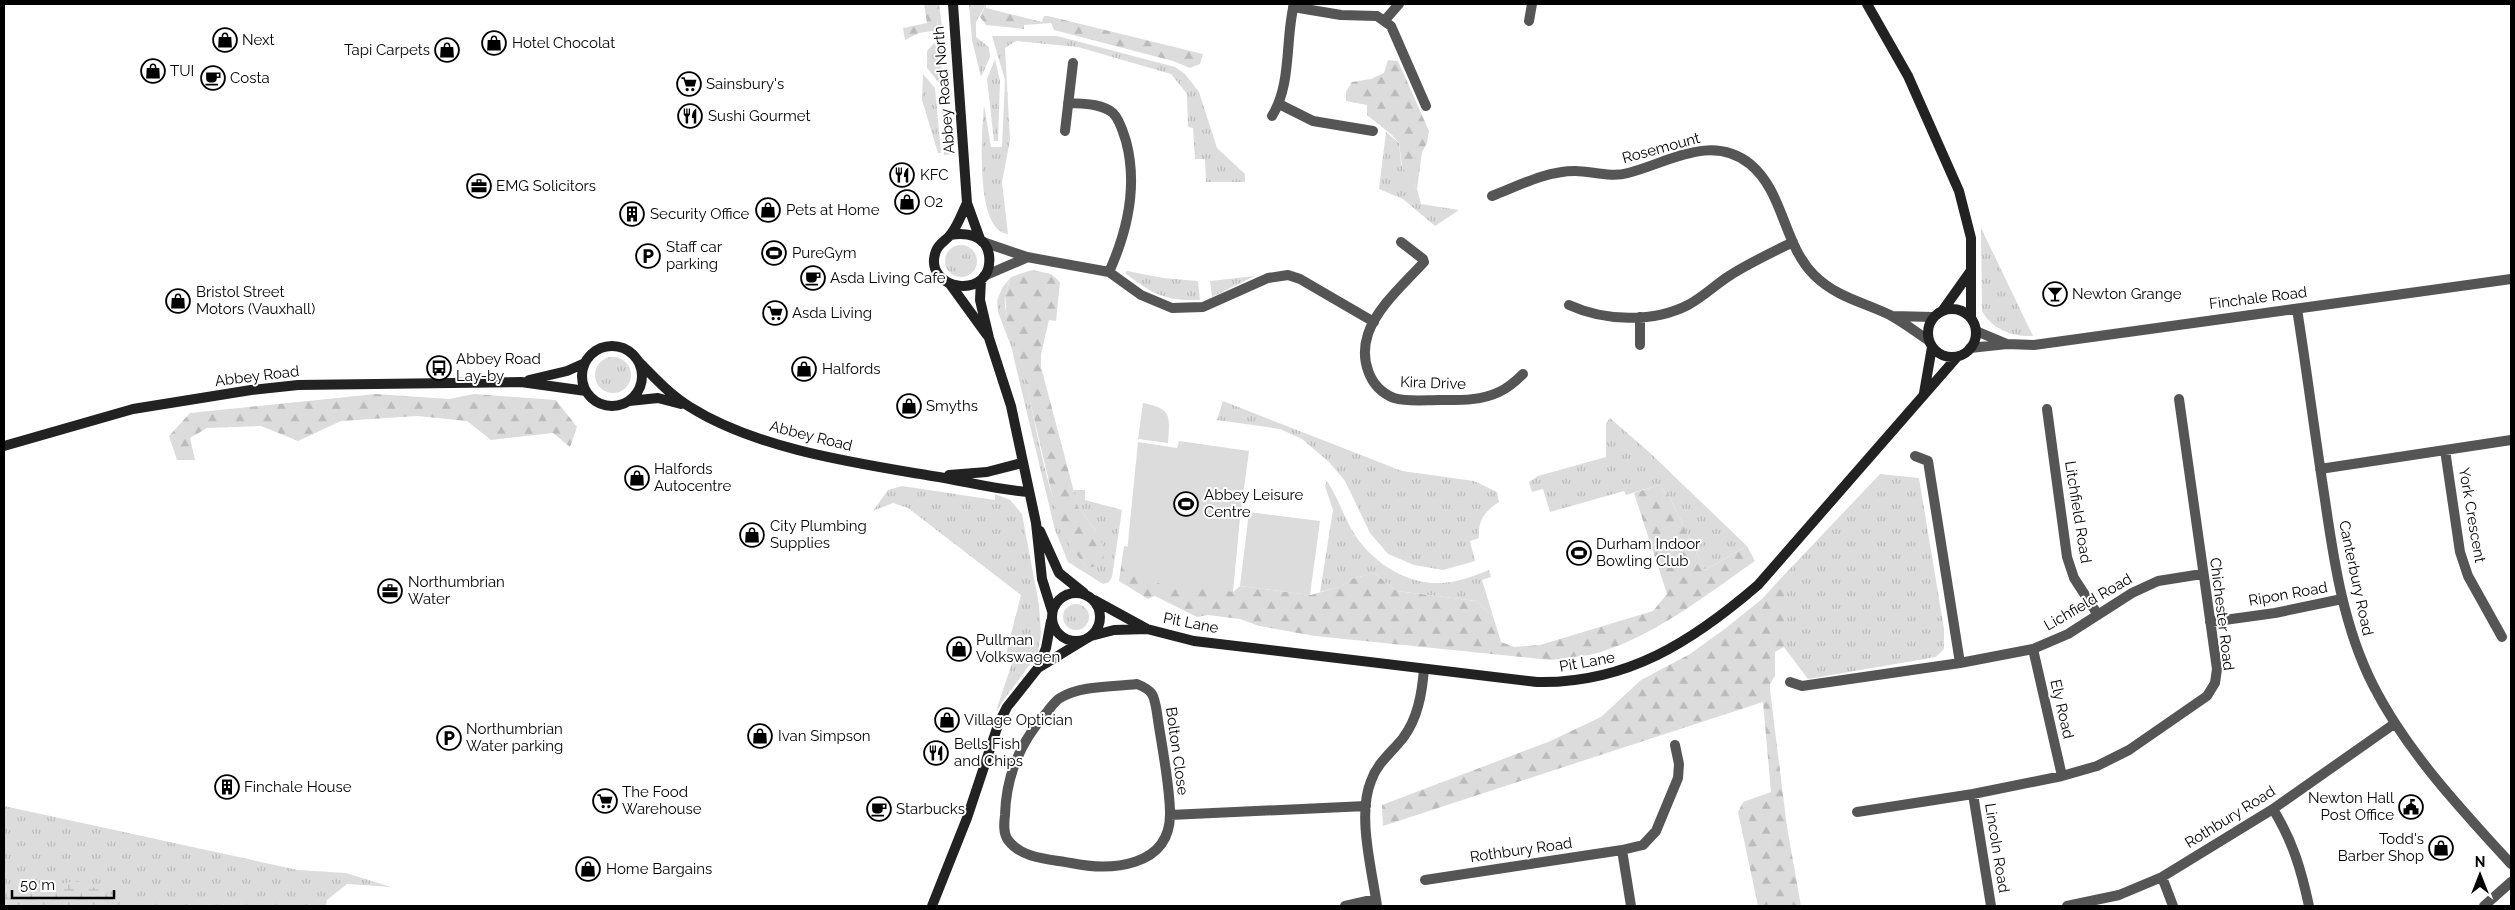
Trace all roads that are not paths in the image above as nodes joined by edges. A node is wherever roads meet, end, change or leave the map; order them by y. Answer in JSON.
{"nodes":[{"id":1,"x":952,"y":4,"type":"edge"},
{"id":2,"x":1399,"y":4,"type":"edge"},
{"id":3,"x":1532,"y":4,"type":"edge"},
{"id":4,"x":1867,"y":4,"type":"edge"},
{"id":5,"x":1294,"y":6,"type":"edge"},
{"id":6,"x":1385,"y":20,"type":"junction"},
{"id":7,"x":1529,"y":21,"type":"dead end"},
{"id":8,"x":1073,"y":63,"type":"dead end"},
{"id":9,"x":1068,"y":103,"type":"junction"},
{"id":10,"x":1279,"y":104,"type":"junction"},
{"id":11,"x":1426,"y":106,"type":"dead end"},
{"id":12,"x":1272,"y":116,"type":"dead end"},
{"id":13,"x":1065,"y":131,"type":"dead end"},
{"id":14,"x":1373,"y":131,"type":"dead end"},
{"id":15,"x":1492,"y":196,"type":"dead end"},
{"id":16,"x":967,"y":203,"type":"junction"},
{"id":17,"x":950,"y":235,"type":"junction"},
{"id":18,"x":981,"y":240,"type":"junction"},
{"id":19,"x":1401,"y":242,"type":"dead end"},
{"id":20,"x":1793,"y":242,"type":"junction"},
{"id":21,"x":1027,"y":257,"type":"junction"},
{"id":22,"x":1109,"y":272,"type":"junction"},
{"id":23,"x":1970,"y":272,"type":"junction"},
{"id":24,"x":983,"y":278,"type":"junction"},
{"id":25,"x":2511,"y":279,"type":"edge"},
{"id":26,"x":950,"y":284,"type":"junction"},
{"id":27,"x":1569,"y":305,"type":"dead end"},
{"id":28,"x":2297,"y":309,"type":"junction"},
{"id":29,"x":1943,"y":310,"type":"junction"},
{"id":30,"x":1891,"y":316,"type":"junction"},
{"id":31,"x":1640,"y":317,"type":"junction"},
{"id":32,"x":1933,"y":317,"type":"junction"},
{"id":33,"x":1971,"y":318,"type":"junction"},
{"id":34,"x":1374,"y":322,"type":"junction"},
{"id":35,"x":1976,"y":331,"type":"junction"},
{"id":36,"x":989,"y":338,"type":"junction"},
{"id":37,"x":1930,"y":344,"type":"junction"},
{"id":38,"x":2008,"y":344,"type":"junction"},
{"id":39,"x":1640,"y":345,"type":"dead end"},
{"id":40,"x":1970,"y":348,"type":"junction"},
{"id":41,"x":1957,"y":357,"type":"junction"},
{"id":42,"x":638,"y":362,"type":"junction"},
{"id":43,"x":585,"y":363,"type":"junction"},
{"id":44,"x":1523,"y":374,"type":"dead end"},
{"id":45,"x":521,"y":382,"type":"junction"},
{"id":46,"x":1514,"y":383,"type":"junction"},
{"id":47,"x":586,"y":391,"type":"junction"},
{"id":48,"x":1522,"y":391,"type":"dead end"},
{"id":49,"x":1923,"y":394,"type":"junction"},
{"id":50,"x":2179,"y":399,"type":"dead end"},
{"id":51,"x":628,"y":401,"type":"junction"},
{"id":52,"x":689,"y":406,"type":"junction"},
{"id":53,"x":2047,"y":408,"type":"dead end"},
{"id":54,"x":2511,"y":440,"type":"edge"},
{"id":55,"x":4,"y":446,"type":"edge"},
{"id":56,"x":2445,"y":450,"type":"junction"},
{"id":57,"x":1915,"y":456,"type":"dead end"},
{"id":58,"x":1022,"y":463,"type":"junction"},
{"id":59,"x":2320,"y":469,"type":"junction"},
{"id":60,"x":931,"y":476,"type":"junction"},
{"id":61,"x":1029,"y":492,"type":"junction"},
{"id":62,"x":1036,"y":523,"type":"junction"},
{"id":63,"x":2202,"y":574,"type":"junction"},
{"id":64,"x":1090,"y":598,"type":"junction"},
{"id":65,"x":2342,"y":599,"type":"junction"},
{"id":66,"x":2098,"y":615,"type":"junction"},
{"id":67,"x":1052,"y":616,"type":"junction"},
{"id":68,"x":2210,"y":622,"type":"junction"},
{"id":69,"x":1147,"y":629,"type":"junction"},
{"id":70,"x":2502,"y":637,"type":"dead end"},
{"id":71,"x":1087,"y":638,"type":"junction"},
{"id":72,"x":2033,"y":649,"type":"junction"},
{"id":73,"x":1960,"y":663,"type":"junction"},
{"id":74,"x":1038,"y":668,"type":"junction"},
{"id":75,"x":1424,"y":669,"type":"junction"},
{"id":76,"x":1790,"y":682,"type":"dead end"},
{"id":77,"x":2394,"y":724,"type":"junction"},
{"id":78,"x":1675,"y":745,"type":"dead end"},
{"id":79,"x":2062,"y":776,"type":"junction"},
{"id":80,"x":1973,"y":794,"type":"junction"},
{"id":81,"x":1366,"y":806,"type":"junction"},
{"id":82,"x":2273,"y":809,"type":"junction"},
{"id":83,"x":1857,"y":812,"type":"dead end"},
{"id":84,"x":1170,"y":815,"type":"junction"},
{"id":85,"x":1622,"y":850,"type":"junction"},
{"id":86,"x":2511,"y":864,"type":"edge"},
{"id":87,"x":2162,"y":877,"type":"junction"},
{"id":88,"x":1424,"y":880,"type":"dead end"},
{"id":89,"x":2511,"y":882,"type":"edge"},
{"id":90,"x":1376,"y":902,"type":"edge"},
{"id":91,"x":932,"y":906,"type":"edge"},
{"id":92,"x":1345,"y":906,"type":"edge"},
{"id":93,"x":1631,"y":906,"type":"edge"},
{"id":94,"x":1991,"y":906,"type":"edge"},
{"id":95,"x":2067,"y":906,"type":"edge"},
{"id":96,"x":2173,"y":906,"type":"edge"},
{"id":97,"x":2309,"y":906,"type":"edge"},
{"id":98,"x":2484,"y":906,"type":"edge"}],
"edges":[{"from":1,"to":16,"type":"street","name":"Abbey Road North"},
{"from":2,"to":6,"type":"street"},
{"from":3,"to":7,"type":"street"},
{"from":4,"to":23,"type":"street"},
{"from":5,"to":6,"type":"street"},
{"from":5,"to":10,"type":"street"},
{"from":6,"to":11,"type":"street"},
{"from":8,"to":9,"type":"street"},
{"from":9,"to":13,"type":"street"},
{"from":9,"to":22,"type":"street"},
{"from":10,"to":12,"type":"street"},
{"from":10,"to":14,"type":"street"},
{"from":15,"to":20,"type":"street","name":"Rosemount"},
{"from":16,"to":17,"type":"street"},
{"from":16,"to":18,"type":"street","name":"Abbey Road North"},
{"from":17,"to":18,"type":"street"},
{"from":17,"to":26,"type":"street"},
{"from":18,"to":21,"type":"street"},
{"from":18,"to":24,"type":"street"},
{"from":19,"to":34,"type":"street","name":"Kira Drive"},
{"from":20,"to":30,"type":"street","name":"Rosemount"},
{"from":20,"to":31,"type":"street"},
{"from":21,"to":22,"type":"street"},
{"from":21,"to":24,"type":"street"},
{"from":22,"to":34,"type":"street"},
{"from":23,"to":29,"type":"street"},
{"from":23,"to":33,"type":"street"},
{"from":24,"to":26,"type":"street"},
{"from":24,"to":36,"type":"street"},
{"from":25,"to":28,"type":"street","name":"Finchale Road"},
{"from":26,"to":36,"type":"street"},
{"from":27,"to":31,"type":"street"},
{"from":28,"to":38,"type":"street","name":"Finchale Road"},
{"from":28,"to":59,"type":"street","name":"Canterbury Road"},
{"from":29,"to":32,"type":"street"},
{"from":29,"to":33,"type":"street"},
{"from":30,"to":32,"type":"street","name":"Rosemount"},
{"from":30,"to":37,"type":"street","name":"Rosemount"},
{"from":31,"to":39,"type":"street"},
{"from":32,"to":37,"type":"street"},
{"from":33,"to":35,"type":"street"},
{"from":34,"to":46,"type":"street","name":"Kira Drive"},
{"from":35,"to":38,"type":"street","name":"Finchale Road"},
{"from":35,"to":40,"type":"street"},
{"from":36,"to":58,"type":"street"},
{"from":37,"to":41,"type":"street"},
{"from":37,"to":49,"type":"street"},
{"from":38,"to":40,"type":"street","name":"Finchale Road"},
{"from":40,"to":41,"type":"street"},
{"from":41,"to":49,"type":"street","name":"Pit Lane"},
{"from":42,"to":43,"type":"street"},
{"from":42,"to":51,"type":"street"},
{"from":42,"to":52,"type":"street","name":"Abbey Road"},
{"from":43,"to":45,"type":"street"},
{"from":43,"to":47,"type":"street"},
{"from":44,"to":46,"type":"street","name":"Kira Drive"},
{"from":45,"to":47,"type":"street"},
{"from":45,"to":55,"type":"street","name":"Abbey Road"},
{"from":46,"to":48,"type":"street"},
{"from":47,"to":51,"type":"street"},
{"from":49,"to":75,"type":"street","name":"Pit Lane"},
{"from":50,"to":63,"type":"street","name":"Chichester Road"},
{"from":51,"to":52,"type":"street","name":"Abbey Road"},
{"from":52,"to":60,"type":"street","name":"Abbey Road"},
{"from":53,"to":66,"type":"street","name":"Litchfield Road"},
{"from":54,"to":56,"type":"street","name":"York Crescent"},
{"from":56,"to":59,"type":"street","name":"York Crescent"},
{"from":56,"to":70,"type":"street","name":"York Crescent"},
{"from":57,"to":73,"type":"street"},
{"from":58,"to":60,"type":"street","name":"Abbey Road"},
{"from":58,"to":61,"type":"street"},
{"from":59,"to":65,"type":"street","name":"Canterbury Road"},
{"from":60,"to":61,"type":"street","name":"Abbey Road"},
{"from":61,"to":62,"type":"street"},
{"from":62,"to":64,"type":"street"},
{"from":62,"to":67,"type":"street"},
{"from":63,"to":66,"type":"street","name":"Lichfield Road"},
{"from":63,"to":68,"type":"street","name":"Chichester Road"},
{"from":64,"to":67,"type":"street"},
{"from":64,"to":69,"type":"street"},
{"from":64,"to":71,"type":"street"},
{"from":65,"to":68,"type":"street","name":"Ripon Road"},
{"from":65,"to":77,"type":"street","name":"Canterbury Road"},
{"from":66,"to":72,"type":"street","name":"Lichfield Road"},
{"from":67,"to":71,"type":"street"},
{"from":67,"to":74,"type":"street"},
{"from":68,"to":79,"type":"street","name":"Chichester Road"},
{"from":69,"to":71,"type":"street"},
{"from":69,"to":75,"type":"street","name":"Pit Lane"},
{"from":71,"to":74,"type":"street"},
{"from":72,"to":73,"type":"street","name":"Lichfield Road"},
{"from":72,"to":79,"type":"street","name":"Ely Road"},
{"from":73,"to":76,"type":"street","name":"Lichfield Road"},
{"from":74,"to":91,"type":"street"},
{"from":75,"to":81,"type":"street"},
{"from":77,"to":82,"type":"street","name":"Rothbury Road"},
{"from":77,"to":86,"type":"street","name":"Canterbury Road"},
{"from":78,"to":85,"type":"street","name":"Rothbury Road"},
{"from":79,"to":80,"type":"street","name":"Chichester Road"},
{"from":80,"to":83,"type":"street","name":"Chichester Road"},
{"from":80,"to":94,"type":"street","name":"Lincoln Road"},
{"from":81,"to":84,"type":"street","name":"Bolton Close"},
{"from":81,"to":90,"type":"street"},
{"from":82,"to":87,"type":"street","name":"Rothbury Road"},
{"from":82,"to":97,"type":"street"},
{"from":84,"to":84,"type":"street","name":"Bolton Close"},
{"from":85,"to":88,"type":"street","name":"Rothbury Road"},
{"from":85,"to":93,"type":"street"},
{"from":87,"to":95,"type":"street","name":"Rothbury Road"},
{"from":87,"to":96,"type":"street"},
{"from":89,"to":98,"type":"street"},
{"from":90,"to":92,"type":"street"}]}
